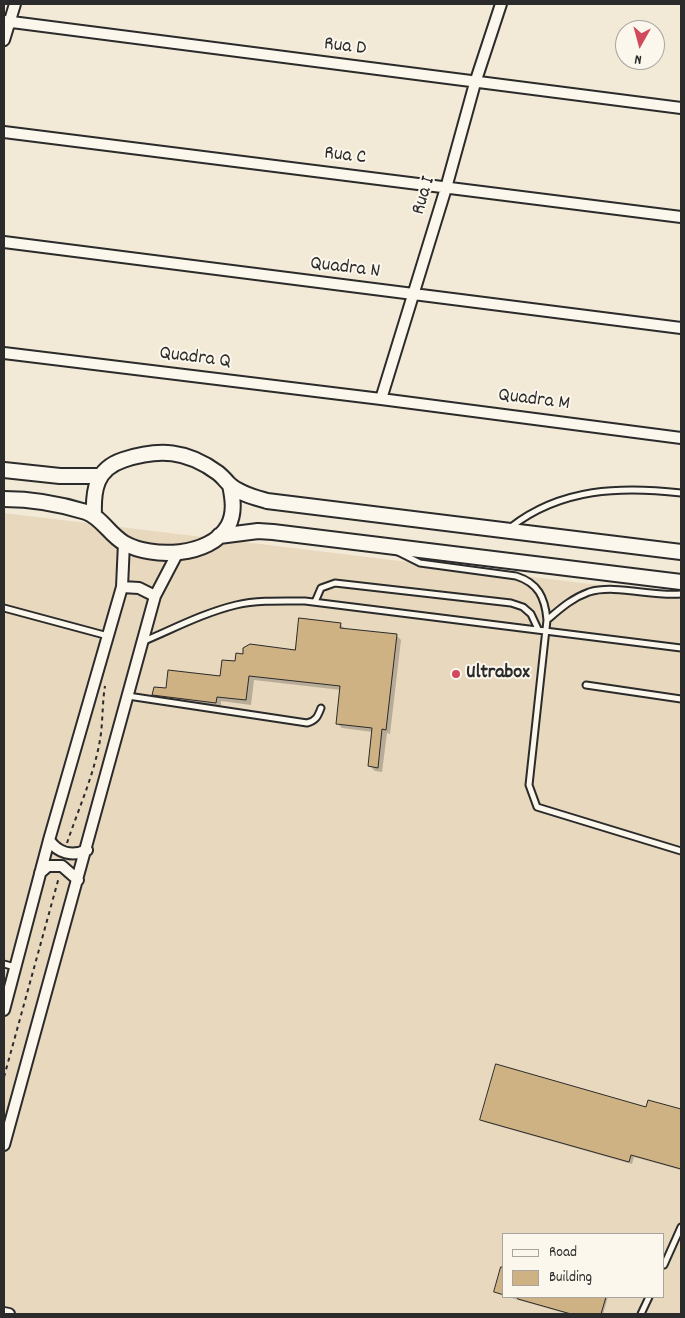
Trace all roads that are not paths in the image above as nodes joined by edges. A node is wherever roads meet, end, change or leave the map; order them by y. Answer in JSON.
{"nodes":[{"id":1,"x":15,"y":4,"type":"edge"},
{"id":2,"x":501,"y":4,"type":"edge"},
{"id":3,"x":6,"y":22,"type":"edge"},
{"id":4,"x":4,"y":40,"type":"edge"},
{"id":5,"x":475,"y":83,"type":"junction"},
{"id":6,"x":681,"y":108,"type":"edge"},
{"id":7,"x":4,"y":132,"type":"edge"},
{"id":8,"x":446,"y":188,"type":"junction"},
{"id":9,"x":681,"y":217,"type":"edge"},
{"id":10,"x":4,"y":242,"type":"edge"},
{"id":11,"x":412,"y":295,"type":"junction"},
{"id":12,"x":681,"y":328,"type":"edge"},
{"id":13,"x":4,"y":353,"type":"edge"},
{"id":14,"x":381,"y":399,"type":"junction"},
{"id":15,"x":681,"y":438,"type":"edge"},
{"id":16,"x":4,"y":470,"type":"edge"},
{"id":17,"x":99,"y":476,"type":"junction"},
{"id":18,"x":230,"y":485,"type":"junction"},
{"id":19,"x":681,"y":494,"type":"edge"},
{"id":20,"x":4,"y":499,"type":"edge"},
{"id":21,"x":94,"y":515,"type":"junction"},
{"id":22,"x":506,"y":531,"type":"junction"},
{"id":23,"x":219,"y":536,"type":"junction"},
{"id":24,"x":124,"y":543,"type":"junction"},
{"id":25,"x":390,"y":546,"type":"junction"},
{"id":26,"x":681,"y":552,"type":"edge"},
{"id":27,"x":176,"y":554,"type":"junction"},
{"id":28,"x":681,"y":582,"type":"edge"},
{"id":29,"x":122,"y":587,"type":"junction"},
{"id":30,"x":681,"y":594,"type":"edge"},
{"id":31,"x":155,"y":596,"type":"junction"},
{"id":32,"x":315,"y":602,"type":"junction"},
{"id":33,"x":4,"y":608,"type":"edge"},
{"id":34,"x":547,"y":620,"type":"junction"},
{"id":35,"x":538,"y":629,"type":"junction"},
{"id":36,"x":545,"y":630,"type":"junction"},
{"id":37,"x":109,"y":636,"type":"junction"},
{"id":38,"x":142,"y":642,"type":"junction"},
{"id":39,"x":681,"y":648,"type":"edge"},
{"id":40,"x":586,"y":685,"type":"dead end"},
{"id":41,"x":127,"y":696,"type":"junction"},
{"id":42,"x":681,"y":699,"type":"edge"},
{"id":43,"x":321,"y":708,"type":"dead end"},
{"id":44,"x":49,"y":840,"type":"junction"},
{"id":45,"x":87,"y":850,"type":"junction"},
{"id":46,"x":681,"y":851,"type":"edge"},
{"id":47,"x":40,"y":873,"type":"junction"},
{"id":48,"x":78,"y":880,"type":"junction"},
{"id":49,"x":4,"y":964,"type":"edge"},
{"id":50,"x":16,"y":967,"type":"junction"},
{"id":51,"x":4,"y":1010,"type":"edge"},
{"id":52,"x":4,"y":1145,"type":"edge"},
{"id":53,"x":681,"y":1227,"type":"edge"},
{"id":54,"x":665,"y":1263,"type":"edge"},
{"id":55,"x":649,"y":1298,"type":"edge"},
{"id":56,"x":4,"y":1313,"type":"edge"},
{"id":57,"x":9,"y":1314,"type":"edge"},
{"id":58,"x":641,"y":1314,"type":"edge"}],
"edges":[{"from":1,"to":3,"type":"street"},
{"from":2,"to":5,"type":"street","name":"Rua I"},
{"from":3,"to":4,"type":"street"},
{"from":3,"to":5,"type":"street","name":"Rua D"},
{"from":5,"to":6,"type":"street","name":"Rua D"},
{"from":5,"to":8,"type":"street","name":"Rua I"},
{"from":7,"to":8,"type":"street","name":"Rua C"},
{"from":8,"to":9,"type":"street","name":"Rua C"},
{"from":8,"to":11,"type":"street","name":"Rua I"},
{"from":10,"to":11,"type":"street","name":"Quadra N"},
{"from":11,"to":12,"type":"street","name":"Quadra N"},
{"from":11,"to":14,"type":"street","name":"Rua I"},
{"from":13,"to":14,"type":"street","name":"Quadra Q"},
{"from":14,"to":15,"type":"street","name":"Quadra M"},
{"from":16,"to":17,"type":"main road"},
{"from":17,"to":18,"type":"main road"},
{"from":17,"to":21,"type":"main road"},
{"from":18,"to":22,"type":"main road"},
{"from":18,"to":23,"type":"main road"},
{"from":19,"to":22,"type":"lane"},
{"from":20,"to":21,"type":"main road"},
{"from":21,"to":24,"type":"main road"},
{"from":22,"to":26,"type":"main road"},
{"from":23,"to":25,"type":"main road"},
{"from":23,"to":27,"type":"main road"},
{"from":24,"to":27,"type":"main road"},
{"from":24,"to":29,"type":"street"},
{"from":25,"to":28,"type":"main road"},
{"from":25,"to":34,"type":"lane"},
{"from":27,"to":31,"type":"street"},
{"from":29,"to":31,"type":"street"},
{"from":29,"to":37,"type":"street"},
{"from":30,"to":34,"type":"lane"},
{"from":31,"to":38,"type":"street"},
{"from":32,"to":35,"type":"lane"},
{"from":32,"to":35,"type":"lane"},
{"from":32,"to":38,"type":"lane"},
{"from":33,"to":37,"type":"lane"},
{"from":34,"to":36,"type":"lane"},
{"from":35,"to":36,"type":"lane"},
{"from":36,"to":39,"type":"lane"},
{"from":36,"to":46,"type":"lane"},
{"from":37,"to":44,"type":"street"},
{"from":38,"to":41,"type":"street"},
{"from":40,"to":42,"type":"lane"},
{"from":41,"to":43,"type":"lane"},
{"from":41,"to":45,"type":"street"},
{"from":44,"to":45,"type":"street"},
{"from":44,"to":47,"type":"street"},
{"from":45,"to":48,"type":"street"},
{"from":47,"to":48,"type":"street"},
{"from":47,"to":50,"type":"street"},
{"from":48,"to":52,"type":"street"},
{"from":49,"to":50,"type":"lane"},
{"from":50,"to":51,"type":"street"},
{"from":53,"to":54,"type":"lane"},
{"from":55,"to":58,"type":"lane"},
{"from":56,"to":57,"type":"street"}]}
